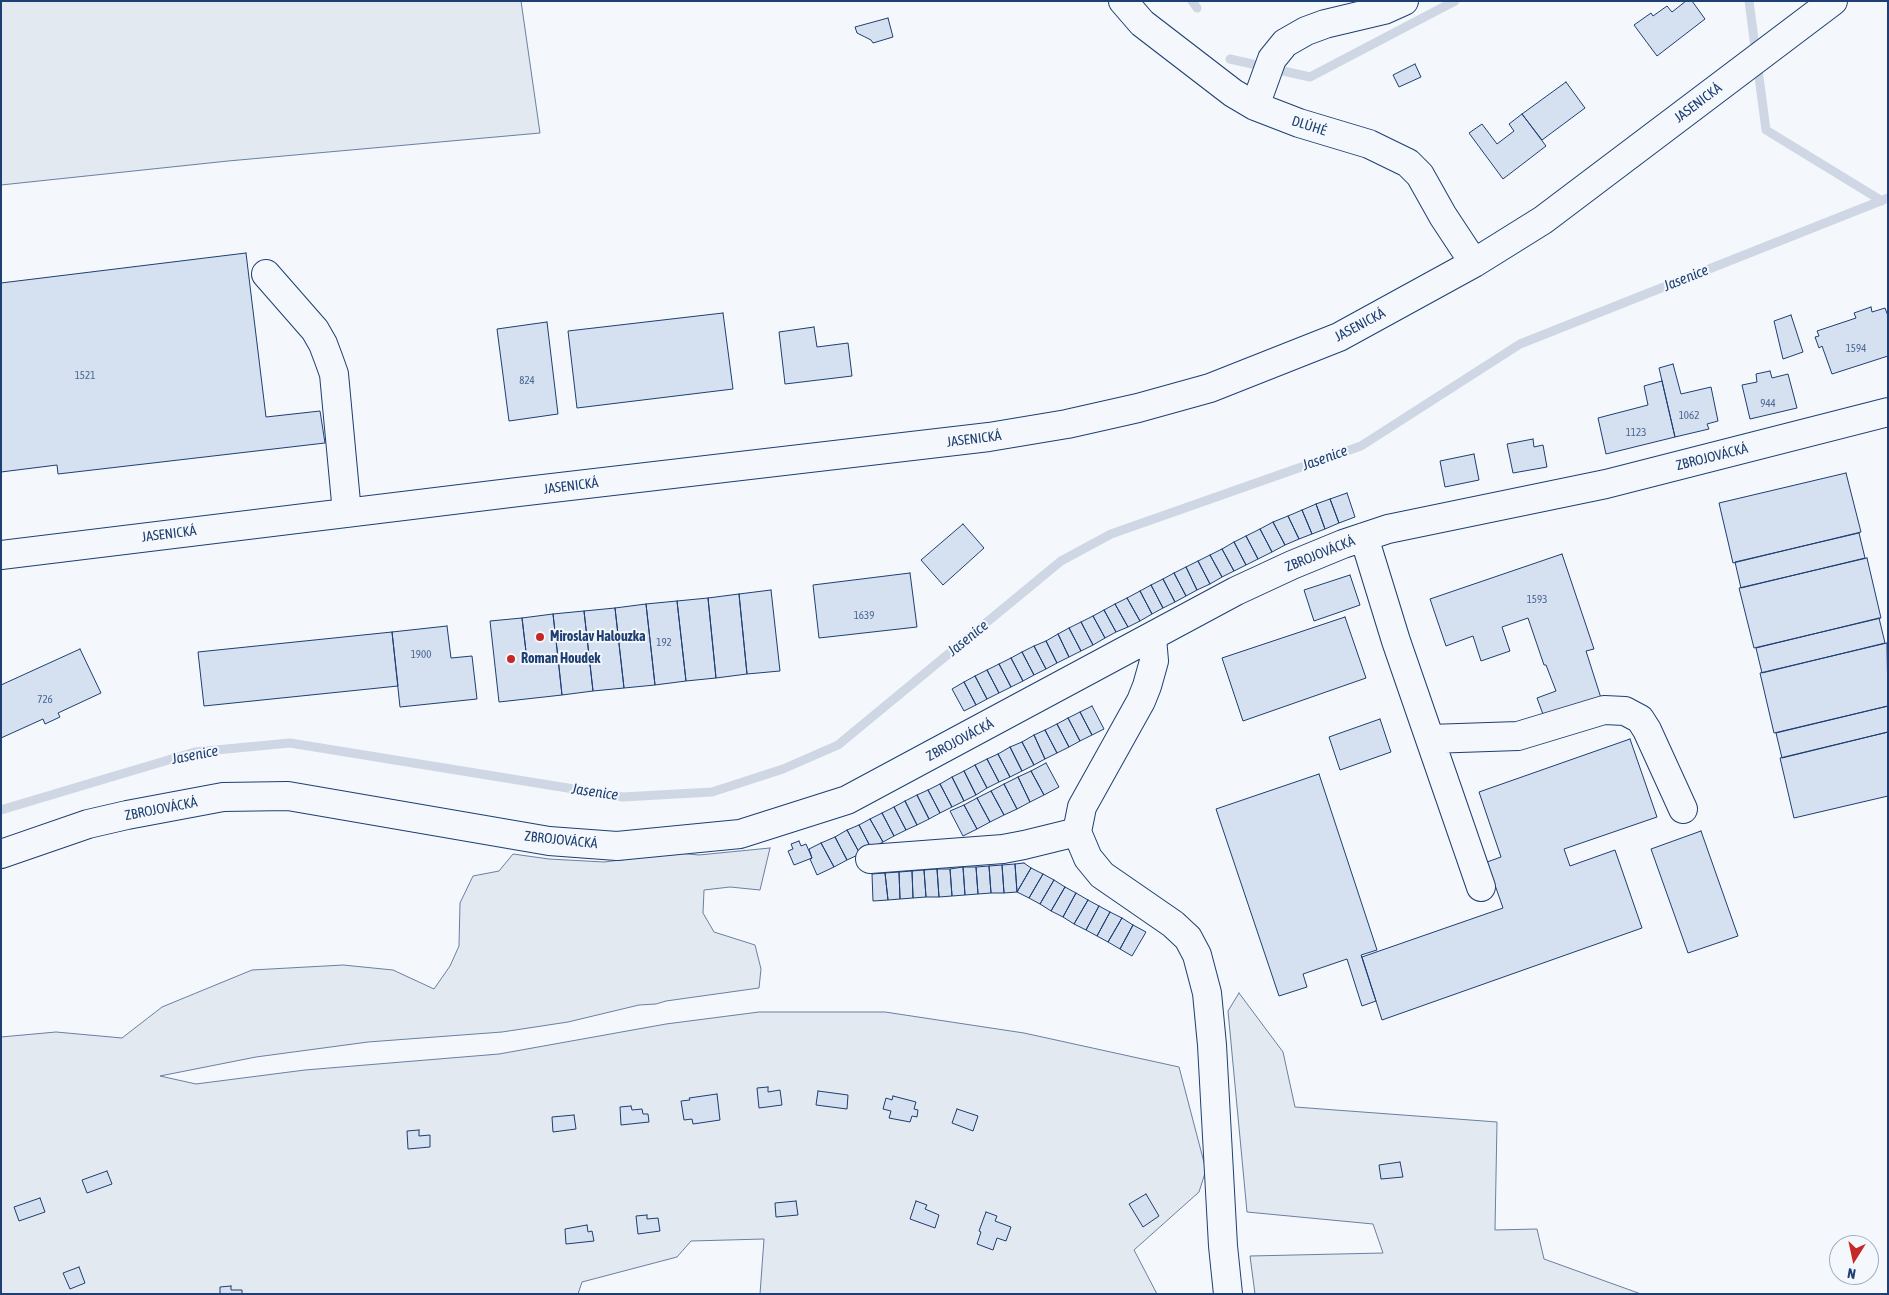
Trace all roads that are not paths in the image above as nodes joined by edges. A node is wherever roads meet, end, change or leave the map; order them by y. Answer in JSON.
{"nodes":[{"id":1,"x":1124,"y":1,"type":"edge"},
{"id":2,"x":1404,"y":1,"type":"edge"},
{"id":3,"x":1833,"y":1,"type":"edge"},
{"id":4,"x":1259,"y":95,"type":"junction"},
{"id":5,"x":1474,"y":264,"type":"junction"},
{"id":6,"x":266,"y":274,"type":"dead end"},
{"id":7,"x":1888,"y":412,"type":"edge"},
{"id":8,"x":347,"y":513,"type":"junction"},
{"id":9,"x":1364,"y":537,"type":"junction"},
{"id":10,"x":1,"y":555,"type":"edge"},
{"id":11,"x":1152,"y":638,"type":"junction"},
{"id":12,"x":1430,"y":739,"type":"junction"},
{"id":13,"x":1683,"y":808,"type":"dead end"},
{"id":14,"x":1077,"y":832,"type":"junction"},
{"id":15,"x":1,"y":854,"type":"edge"},
{"id":16,"x":870,"y":859,"type":"dead end"},
{"id":17,"x":1481,"y":888,"type":"dead end"},
{"id":18,"x":1228,"y":1294,"type":"edge"}],
"edges":[{"from":1,"to":4,"type":"street","name":"DLÚHÉ"},
{"from":2,"to":4,"type":"street"},
{"from":3,"to":5,"type":"street","name":"JASENICKÁ"},
{"from":4,"to":5,"type":"street","name":"DLÚHÉ"},
{"from":5,"to":8,"type":"street","name":"JASENICKÁ"},
{"from":6,"to":8,"type":"street"},
{"from":7,"to":9,"type":"street","name":"ZBROJOVÁCKÁ"},
{"from":8,"to":10,"type":"street","name":"JASENICKÁ"},
{"from":9,"to":11,"type":"street","name":"ZBROJOVÁCKÁ"},
{"from":9,"to":12,"type":"street"},
{"from":11,"to":14,"type":"street"},
{"from":11,"to":15,"type":"street","name":"ZBROJOVÁCKÁ"},
{"from":12,"to":13,"type":"street"},
{"from":12,"to":17,"type":"street"},
{"from":14,"to":16,"type":"street"},
{"from":14,"to":18,"type":"street"}]}
